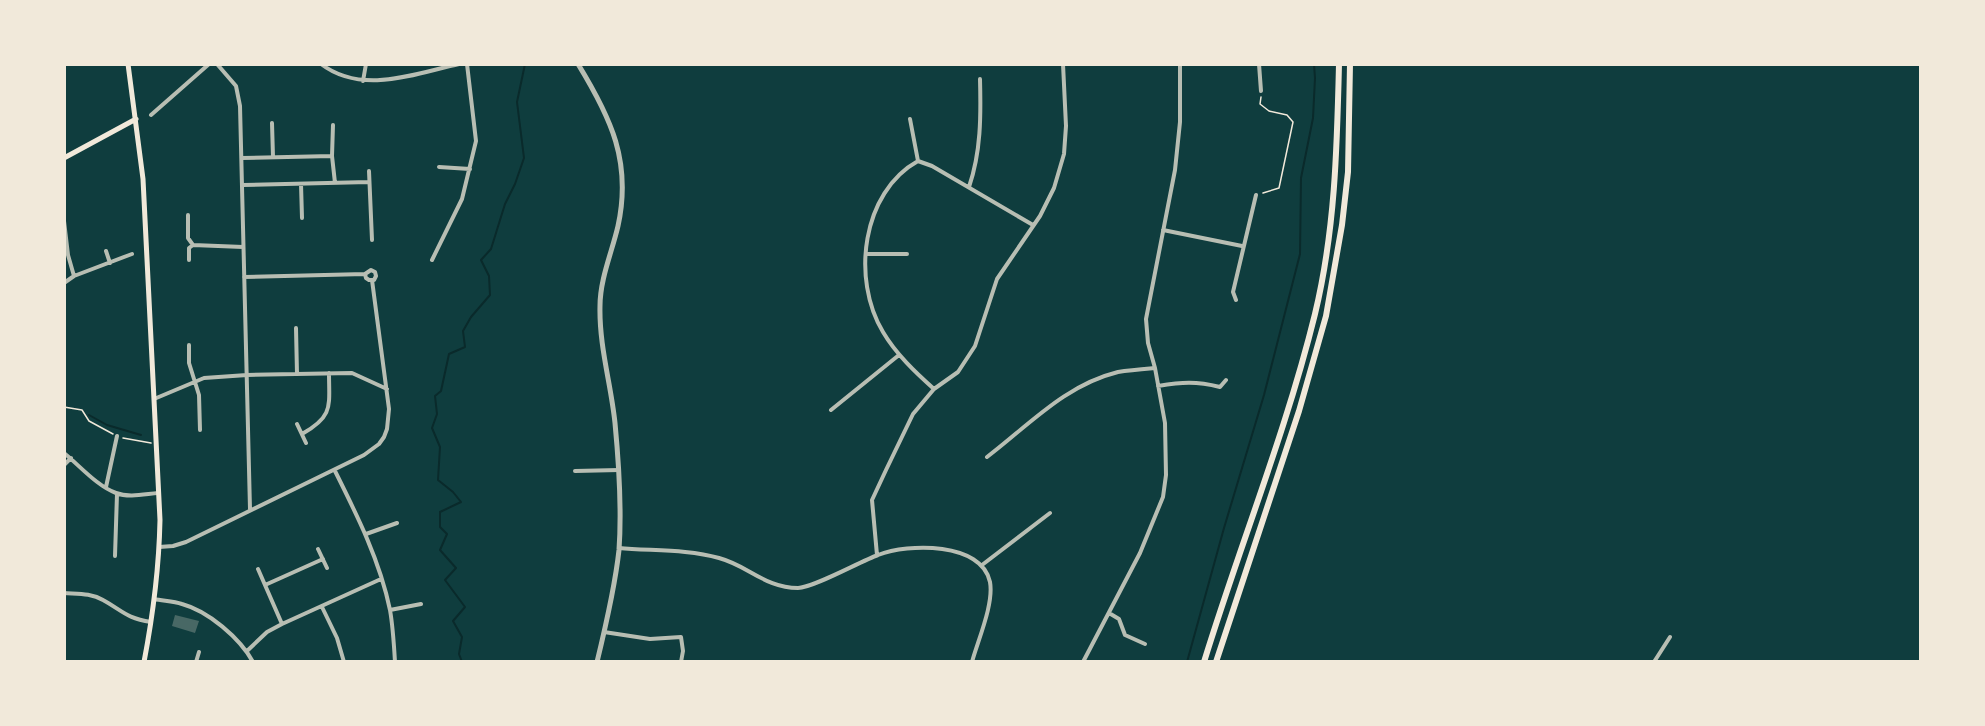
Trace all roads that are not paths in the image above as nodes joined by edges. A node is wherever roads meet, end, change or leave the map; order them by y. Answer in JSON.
{"nodes":[{"id":1,"x":128,"y":64,"type":"edge"},
{"id":2,"x":209,"y":64,"type":"edge"},
{"id":3,"x":217,"y":64,"type":"edge"},
{"id":4,"x":321,"y":64,"type":"edge"},
{"id":5,"x":366,"y":64,"type":"edge"},
{"id":6,"x":459,"y":64,"type":"edge"},
{"id":7,"x":467,"y":64,"type":"edge"},
{"id":8,"x":578,"y":64,"type":"edge"},
{"id":9,"x":1063,"y":64,"type":"edge"},
{"id":10,"x":1180,"y":64,"type":"edge"},
{"id":11,"x":1259,"y":64,"type":"edge"},
{"id":12,"x":1339,"y":64,"type":"edge"},
{"id":13,"x":1350,"y":64,"type":"edge"},
{"id":14,"x":980,"y":79,"type":"dead end"},
{"id":15,"x":363,"y":81,"type":"junction"},
{"id":16,"x":1261,"y":91,"type":"road end"},
{"id":17,"x":151,"y":115,"type":"dead end"},
{"id":18,"x":136,"y":119,"type":"junction"},
{"id":19,"x":910,"y":119,"type":"dead end"},
{"id":20,"x":272,"y":123,"type":"dead end"},
{"id":21,"x":333,"y":126,"type":"dead end"},
{"id":22,"x":333,"y":156,"type":"junction"},
{"id":23,"x":273,"y":157,"type":"junction"},
{"id":24,"x":242,"y":158,"type":"junction"},
{"id":25,"x":64,"y":159,"type":"edge"},
{"id":26,"x":918,"y":161,"type":"junction"},
{"id":27,"x":439,"y":167,"type":"dead end"},
{"id":28,"x":470,"y":169,"type":"junction"},
{"id":29,"x":369,"y":171,"type":"dead end"},
{"id":30,"x":369,"y":182,"type":"junction"},
{"id":31,"x":335,"y":183,"type":"junction"},
{"id":32,"x":301,"y":184,"type":"junction"},
{"id":33,"x":243,"y":185,"type":"junction"},
{"id":34,"x":969,"y":187,"type":"junction"},
{"id":35,"x":1256,"y":195,"type":"road end"},
{"id":36,"x":188,"y":216,"type":"dead end"},
{"id":37,"x":302,"y":218,"type":"dead end"},
{"id":38,"x":64,"y":221,"type":"edge"},
{"id":39,"x":1033,"y":225,"type":"junction"},
{"id":40,"x":1163,"y":230,"type":"junction"},
{"id":41,"x":372,"y":240,"type":"dead end"},
{"id":42,"x":193,"y":245,"type":"junction"},
{"id":43,"x":1242,"y":246,"type":"junction"},
{"id":44,"x":243,"y":247,"type":"junction"},
{"id":45,"x":106,"y":251,"type":"dead end"},
{"id":46,"x":132,"y":254,"type":"dead end"},
{"id":47,"x":866,"y":254,"type":"junction"},
{"id":48,"x":907,"y":254,"type":"dead end"},
{"id":49,"x":189,"y":260,"type":"dead end"},
{"id":50,"x":432,"y":260,"type":"dead end"},
{"id":51,"x":110,"y":263,"type":"junction"},
{"id":52,"x":365,"y":274,"type":"junction"},
{"id":53,"x":74,"y":276,"type":"junction"},
{"id":54,"x":244,"y":277,"type":"junction"},
{"id":55,"x":372,"y":280,"type":"junction"},
{"id":56,"x":64,"y":283,"type":"edge"},
{"id":57,"x":1236,"y":300,"type":"dead end"},
{"id":58,"x":296,"y":328,"type":"dead end"},
{"id":59,"x":189,"y":345,"type":"dead end"},
{"id":60,"x":899,"y":355,"type":"junction"},
{"id":61,"x":1155,"y":368,"type":"junction"},
{"id":62,"x":329,"y":373,"type":"junction"},
{"id":63,"x":297,"y":374,"type":"junction"},
{"id":64,"x":247,"y":375,"type":"junction"},
{"id":65,"x":1226,"y":380,"type":"dead end"},
{"id":66,"x":196,"y":382,"type":"junction"},
{"id":67,"x":1158,"y":387,"type":"junction"},
{"id":68,"x":387,"y":388,"type":"junction"},
{"id":69,"x":934,"y":389,"type":"junction"},
{"id":70,"x":154,"y":399,"type":"junction"},
{"id":71,"x":831,"y":410,"type":"dead end"},
{"id":72,"x":297,"y":424,"type":"dead end"},
{"id":73,"x":200,"y":430,"type":"dead end"},
{"id":74,"x":302,"y":434,"type":"junction"},
{"id":75,"x":117,"y":436,"type":"road end"},
{"id":76,"x":306,"y":443,"type":"dead end"},
{"id":77,"x":64,"y":453,"type":"edge"},
{"id":78,"x":987,"y":457,"type":"dead end"},
{"id":79,"x":71,"y":458,"type":"junction"},
{"id":80,"x":64,"y":465,"type":"edge"},
{"id":81,"x":619,"y":470,"type":"junction"},
{"id":82,"x":335,"y":471,"type":"junction"},
{"id":83,"x":575,"y":471,"type":"dead end"},
{"id":84,"x":106,"y":487,"type":"junction"},
{"id":85,"x":158,"y":493,"type":"junction"},
{"id":86,"x":117,"y":494,"type":"junction"},
{"id":87,"x":250,"y":509,"type":"junction"},
{"id":88,"x":1050,"y":513,"type":"dead end"},
{"id":89,"x":397,"y":523,"type":"dead end"},
{"id":90,"x":366,"y":534,"type":"junction"},
{"id":91,"x":159,"y":547,"type":"junction"},
{"id":92,"x":619,"y":548,"type":"junction"},
{"id":93,"x":318,"y":549,"type":"dead end"},
{"id":94,"x":877,"y":555,"type":"junction"},
{"id":95,"x":115,"y":556,"type":"dead end"},
{"id":96,"x":323,"y":559,"type":"junction"},
{"id":97,"x":982,"y":565,"type":"junction"},
{"id":98,"x":327,"y":568,"type":"dead end"},
{"id":99,"x":258,"y":569,"type":"dead end"},
{"id":100,"x":381,"y":579,"type":"junction"},
{"id":101,"x":265,"y":585,"type":"junction"},
{"id":102,"x":64,"y":593,"type":"edge"},
{"id":103,"x":153,"y":599,"type":"junction"},
{"id":104,"x":421,"y":604,"type":"dead end"},
{"id":105,"x":322,"y":607,"type":"junction"},
{"id":106,"x":390,"y":610,"type":"junction"},
{"id":107,"x":1108,"y":613,"type":"junction"},
{"id":108,"x":151,"y":622,"type":"junction"},
{"id":109,"x":282,"y":624,"type":"junction"},
{"id":110,"x":603,"y":632,"type":"junction"},
{"id":111,"x":1670,"y":637,"type":"dead end"},
{"id":112,"x":1145,"y":644,"type":"dead end"},
{"id":113,"x":247,"y":651,"type":"junction"},
{"id":114,"x":198,"y":652,"type":"dead end"},
{"id":115,"x":144,"y":662,"type":"edge"},
{"id":116,"x":196,"y":662,"type":"edge"},
{"id":117,"x":254,"y":662,"type":"edge"},
{"id":118,"x":344,"y":662,"type":"edge"},
{"id":119,"x":396,"y":662,"type":"edge"},
{"id":120,"x":597,"y":662,"type":"edge"},
{"id":121,"x":681,"y":662,"type":"edge"},
{"id":122,"x":972,"y":662,"type":"edge"},
{"id":123,"x":1083,"y":662,"type":"edge"},
{"id":124,"x":1204,"y":662,"type":"edge"},
{"id":125,"x":1216,"y":662,"type":"edge"},
{"id":126,"x":1654,"y":662,"type":"edge"}],
"edges":[{"from":1,"to":18,"type":"main road"},
{"from":2,"to":17,"type":"street"},
{"from":3,"to":24,"type":"street"},
{"from":4,"to":15,"type":"street"},
{"from":5,"to":15,"type":"street"},
{"from":6,"to":15,"type":"street"},
{"from":7,"to":28,"type":"street"},
{"from":8,"to":81,"type":"street"},
{"from":9,"to":39,"type":"street"},
{"from":10,"to":40,"type":"street"},
{"from":11,"to":16,"type":"street"},
{"from":12,"to":124,"type":"main road"},
{"from":13,"to":125,"type":"main road"},
{"from":14,"to":34,"type":"street"},
{"from":18,"to":25,"type":"main road"},
{"from":18,"to":70,"type":"main road"},
{"from":19,"to":26,"type":"street"},
{"from":20,"to":23,"type":"street"},
{"from":21,"to":22,"type":"street"},
{"from":22,"to":23,"type":"street"},
{"from":22,"to":31,"type":"street"},
{"from":23,"to":24,"type":"street"},
{"from":24,"to":33,"type":"street"},
{"from":26,"to":34,"type":"street"},
{"from":26,"to":47,"type":"street"},
{"from":27,"to":28,"type":"street"},
{"from":28,"to":50,"type":"street"},
{"from":29,"to":30,"type":"street"},
{"from":30,"to":31,"type":"street"},
{"from":30,"to":41,"type":"street"},
{"from":31,"to":32,"type":"street"},
{"from":32,"to":33,"type":"street"},
{"from":32,"to":37,"type":"street"},
{"from":33,"to":44,"type":"street"},
{"from":34,"to":39,"type":"street"},
{"from":35,"to":43,"type":"street"},
{"from":36,"to":42,"type":"street"},
{"from":38,"to":53,"type":"street"},
{"from":39,"to":69,"type":"street"},
{"from":40,"to":43,"type":"street"},
{"from":40,"to":61,"type":"street"},
{"from":42,"to":44,"type":"street"},
{"from":42,"to":49,"type":"street"},
{"from":43,"to":57,"type":"street"},
{"from":44,"to":54,"type":"street"},
{"from":45,"to":51,"type":"street"},
{"from":46,"to":51,"type":"street"},
{"from":47,"to":48,"type":"street"},
{"from":47,"to":60,"type":"street"},
{"from":51,"to":53,"type":"street"},
{"from":52,"to":54,"type":"street"},
{"from":52,"to":55,"type":"street"},
{"from":52,"to":55,"type":"street"},
{"from":53,"to":56,"type":"street"},
{"from":54,"to":64,"type":"street"},
{"from":55,"to":68,"type":"street"},
{"from":58,"to":63,"type":"street"},
{"from":59,"to":66,"type":"street"},
{"from":60,"to":69,"type":"street"},
{"from":60,"to":71,"type":"street"},
{"from":61,"to":67,"type":"street"},
{"from":61,"to":78,"type":"street"},
{"from":62,"to":63,"type":"street"},
{"from":62,"to":68,"type":"street"},
{"from":62,"to":74,"type":"street"},
{"from":63,"to":64,"type":"street"},
{"from":64,"to":66,"type":"street"},
{"from":64,"to":87,"type":"street"},
{"from":65,"to":67,"type":"street"},
{"from":66,"to":70,"type":"street"},
{"from":66,"to":73,"type":"street"},
{"from":67,"to":107,"type":"street"},
{"from":68,"to":82,"type":"street"},
{"from":69,"to":94,"type":"street"},
{"from":70,"to":85,"type":"main road"},
{"from":72,"to":74,"type":"street"},
{"from":74,"to":76,"type":"street"},
{"from":75,"to":84,"type":"street"},
{"from":77,"to":79,"type":"street"},
{"from":79,"to":80,"type":"street"},
{"from":79,"to":84,"type":"street"},
{"from":81,"to":83,"type":"street"},
{"from":81,"to":92,"type":"street"},
{"from":82,"to":87,"type":"street"},
{"from":82,"to":90,"type":"street"},
{"from":84,"to":86,"type":"street"},
{"from":85,"to":86,"type":"street"},
{"from":85,"to":91,"type":"main road"},
{"from":86,"to":95,"type":"street"},
{"from":87,"to":91,"type":"street"},
{"from":88,"to":97,"type":"street"},
{"from":89,"to":90,"type":"street"},
{"from":90,"to":100,"type":"street"},
{"from":91,"to":103,"type":"main road"},
{"from":92,"to":94,"type":"street"},
{"from":92,"to":110,"type":"street"},
{"from":93,"to":96,"type":"street"},
{"from":94,"to":97,"type":"street"},
{"from":96,"to":98,"type":"street"},
{"from":96,"to":101,"type":"street"},
{"from":97,"to":122,"type":"street"},
{"from":99,"to":101,"type":"street"},
{"from":100,"to":105,"type":"street"},
{"from":100,"to":106,"type":"street"},
{"from":101,"to":109,"type":"street"},
{"from":102,"to":108,"type":"street"},
{"from":103,"to":108,"type":"main road"},
{"from":103,"to":113,"type":"street"},
{"from":104,"to":106,"type":"street"},
{"from":105,"to":109,"type":"street"},
{"from":105,"to":118,"type":"street"},
{"from":106,"to":119,"type":"street"},
{"from":107,"to":112,"type":"street"},
{"from":107,"to":123,"type":"street"},
{"from":108,"to":115,"type":"main road"},
{"from":109,"to":113,"type":"street"},
{"from":110,"to":120,"type":"street"},
{"from":110,"to":121,"type":"street"},
{"from":111,"to":126,"type":"street"},
{"from":113,"to":117,"type":"street"},
{"from":114,"to":116,"type":"street"}]}
